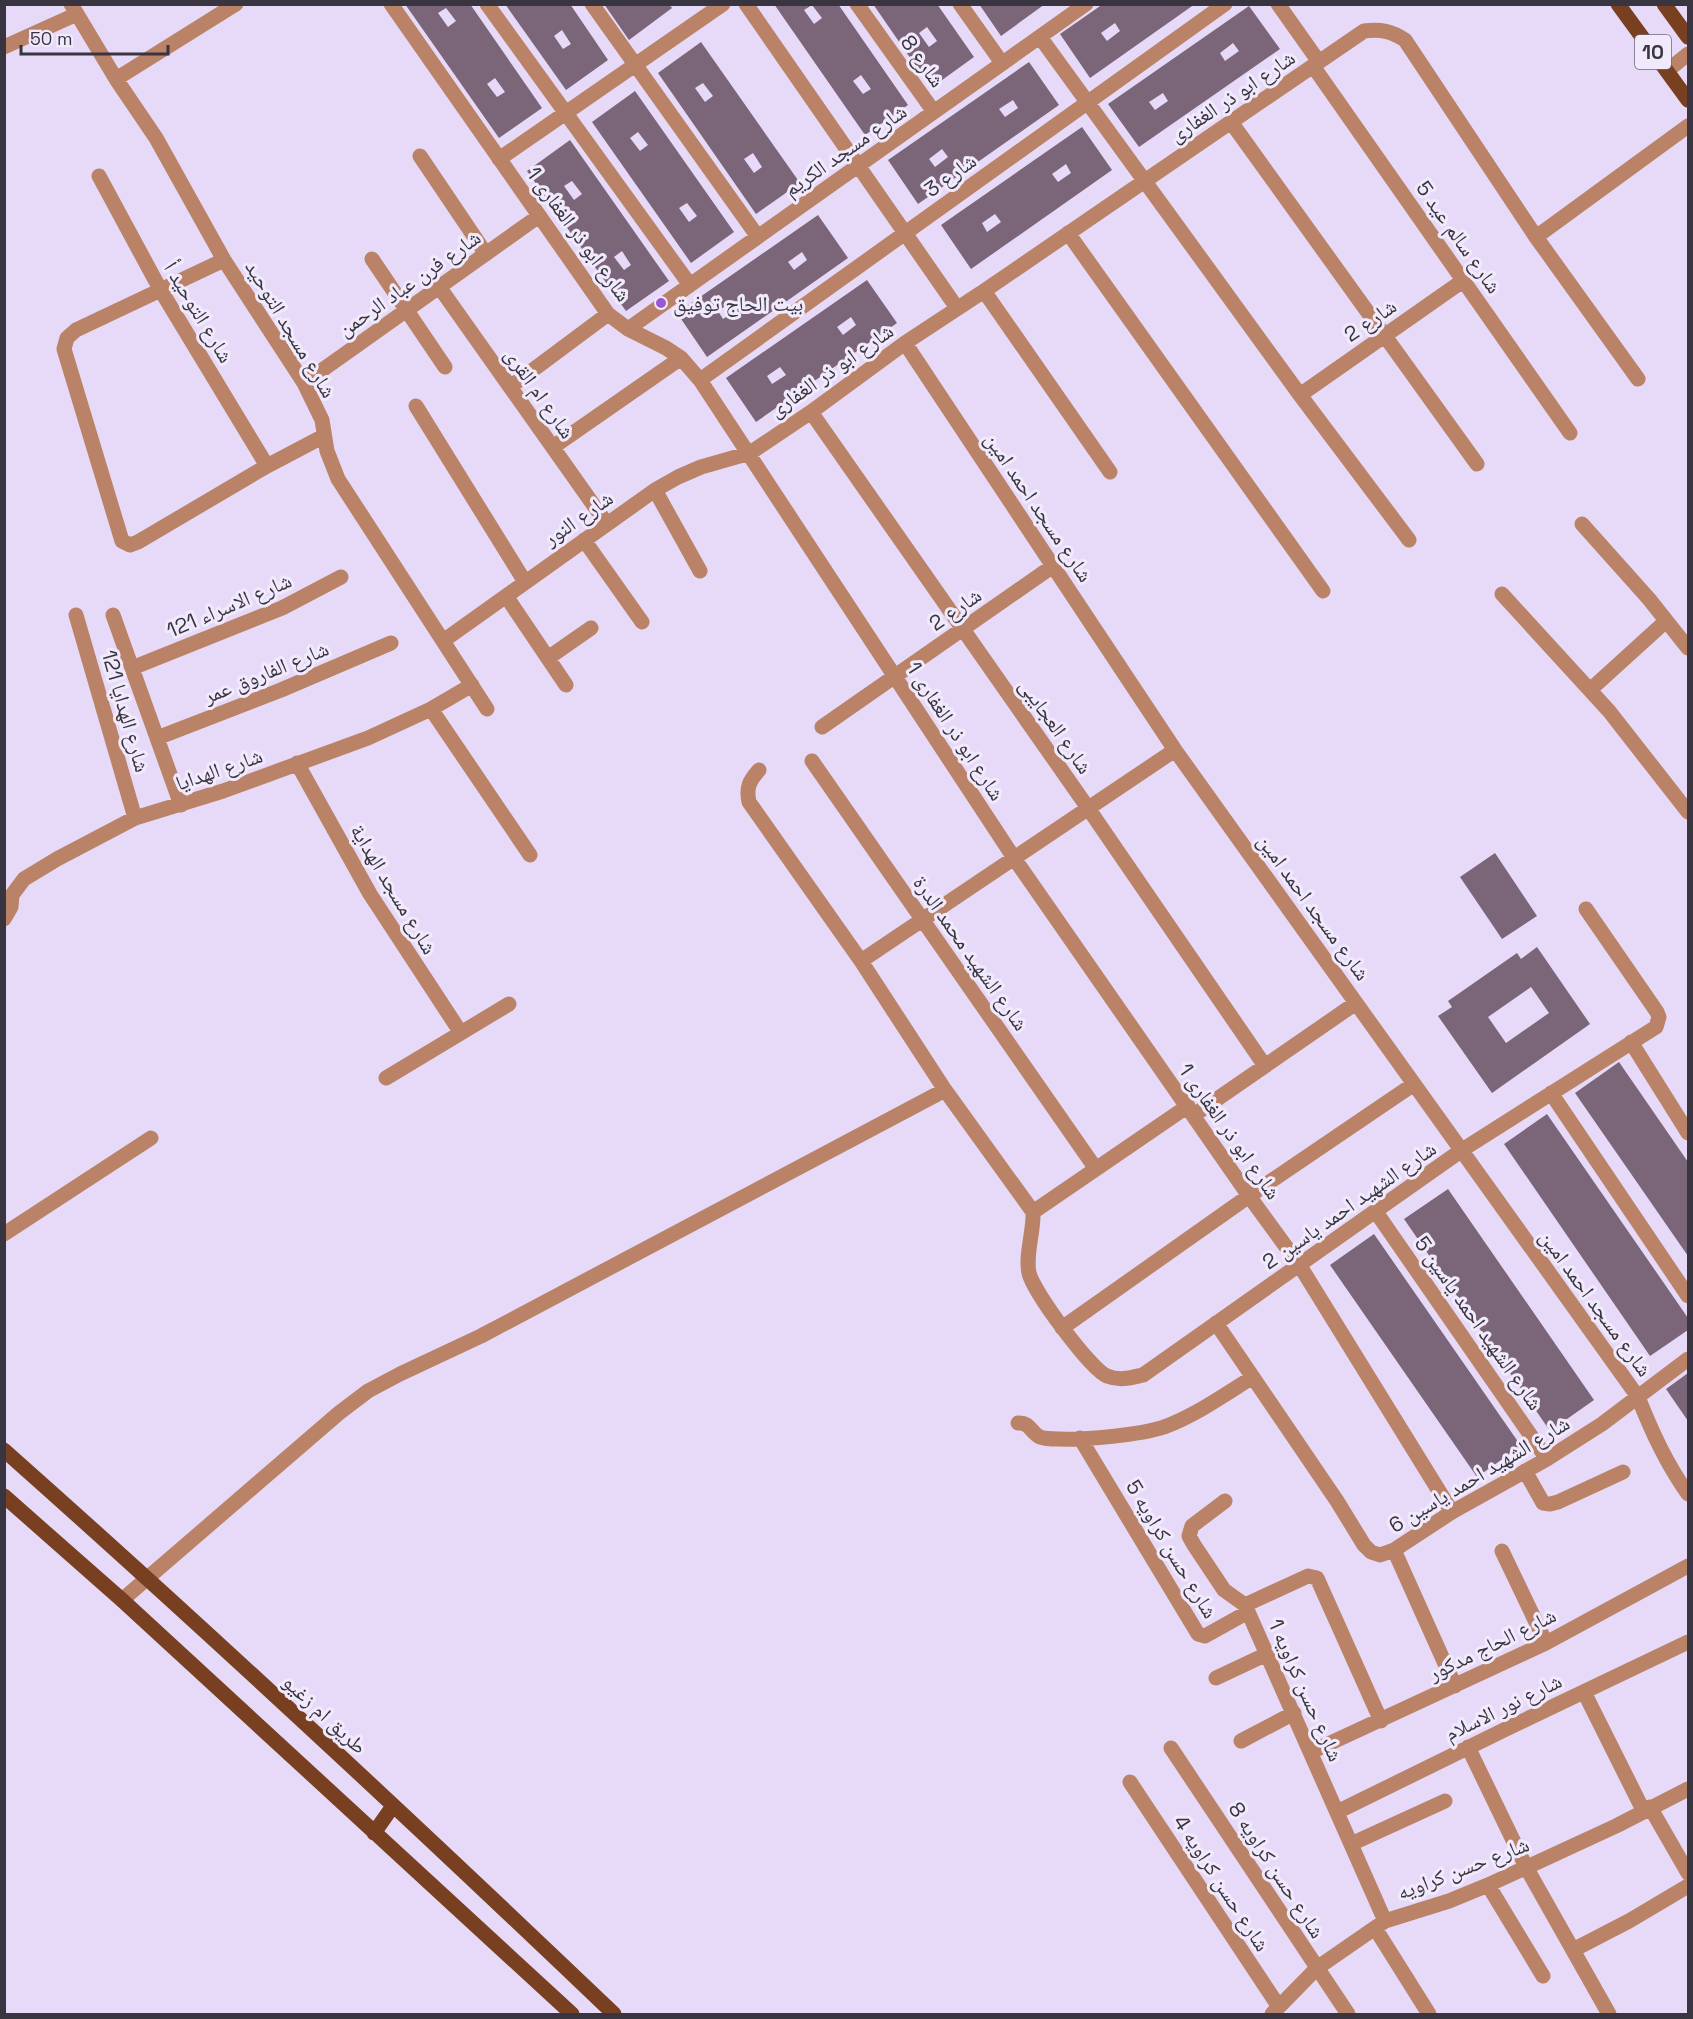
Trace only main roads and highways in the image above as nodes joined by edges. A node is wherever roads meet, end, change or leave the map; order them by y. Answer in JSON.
{"nodes":[{"id":1,"x":1618,"y":4,"type":"edge"},
{"id":2,"x":1664,"y":4,"type":"edge"},
{"id":3,"x":1689,"y":37,"type":"edge"},
{"id":4,"x":1689,"y":100,"type":"edge"},
{"id":5,"x":4,"y":1450,"type":"edge"},
{"id":6,"x":4,"y":1496,"type":"edge"},
{"id":7,"x":393,"y":1806,"type":"junction"},
{"id":8,"x":374,"y":1833,"type":"junction"},
{"id":9,"x":572,"y":2014,"type":"edge"},
{"id":10,"x":614,"y":2014,"type":"edge"}],
"edges":[{"from":1,"to":4,"type":"main road","number":"10"},
{"from":2,"to":3,"type":"main road","number":"10"},
{"from":5,"to":7,"type":"main road","name":"طريق ام زغيو"},
{"from":6,"to":8,"type":"main road"},
{"from":7,"to":8,"type":"main road"},
{"from":7,"to":10,"type":"main road","name":"طريق ام زغيو"},
{"from":8,"to":9,"type":"main road"}]}
